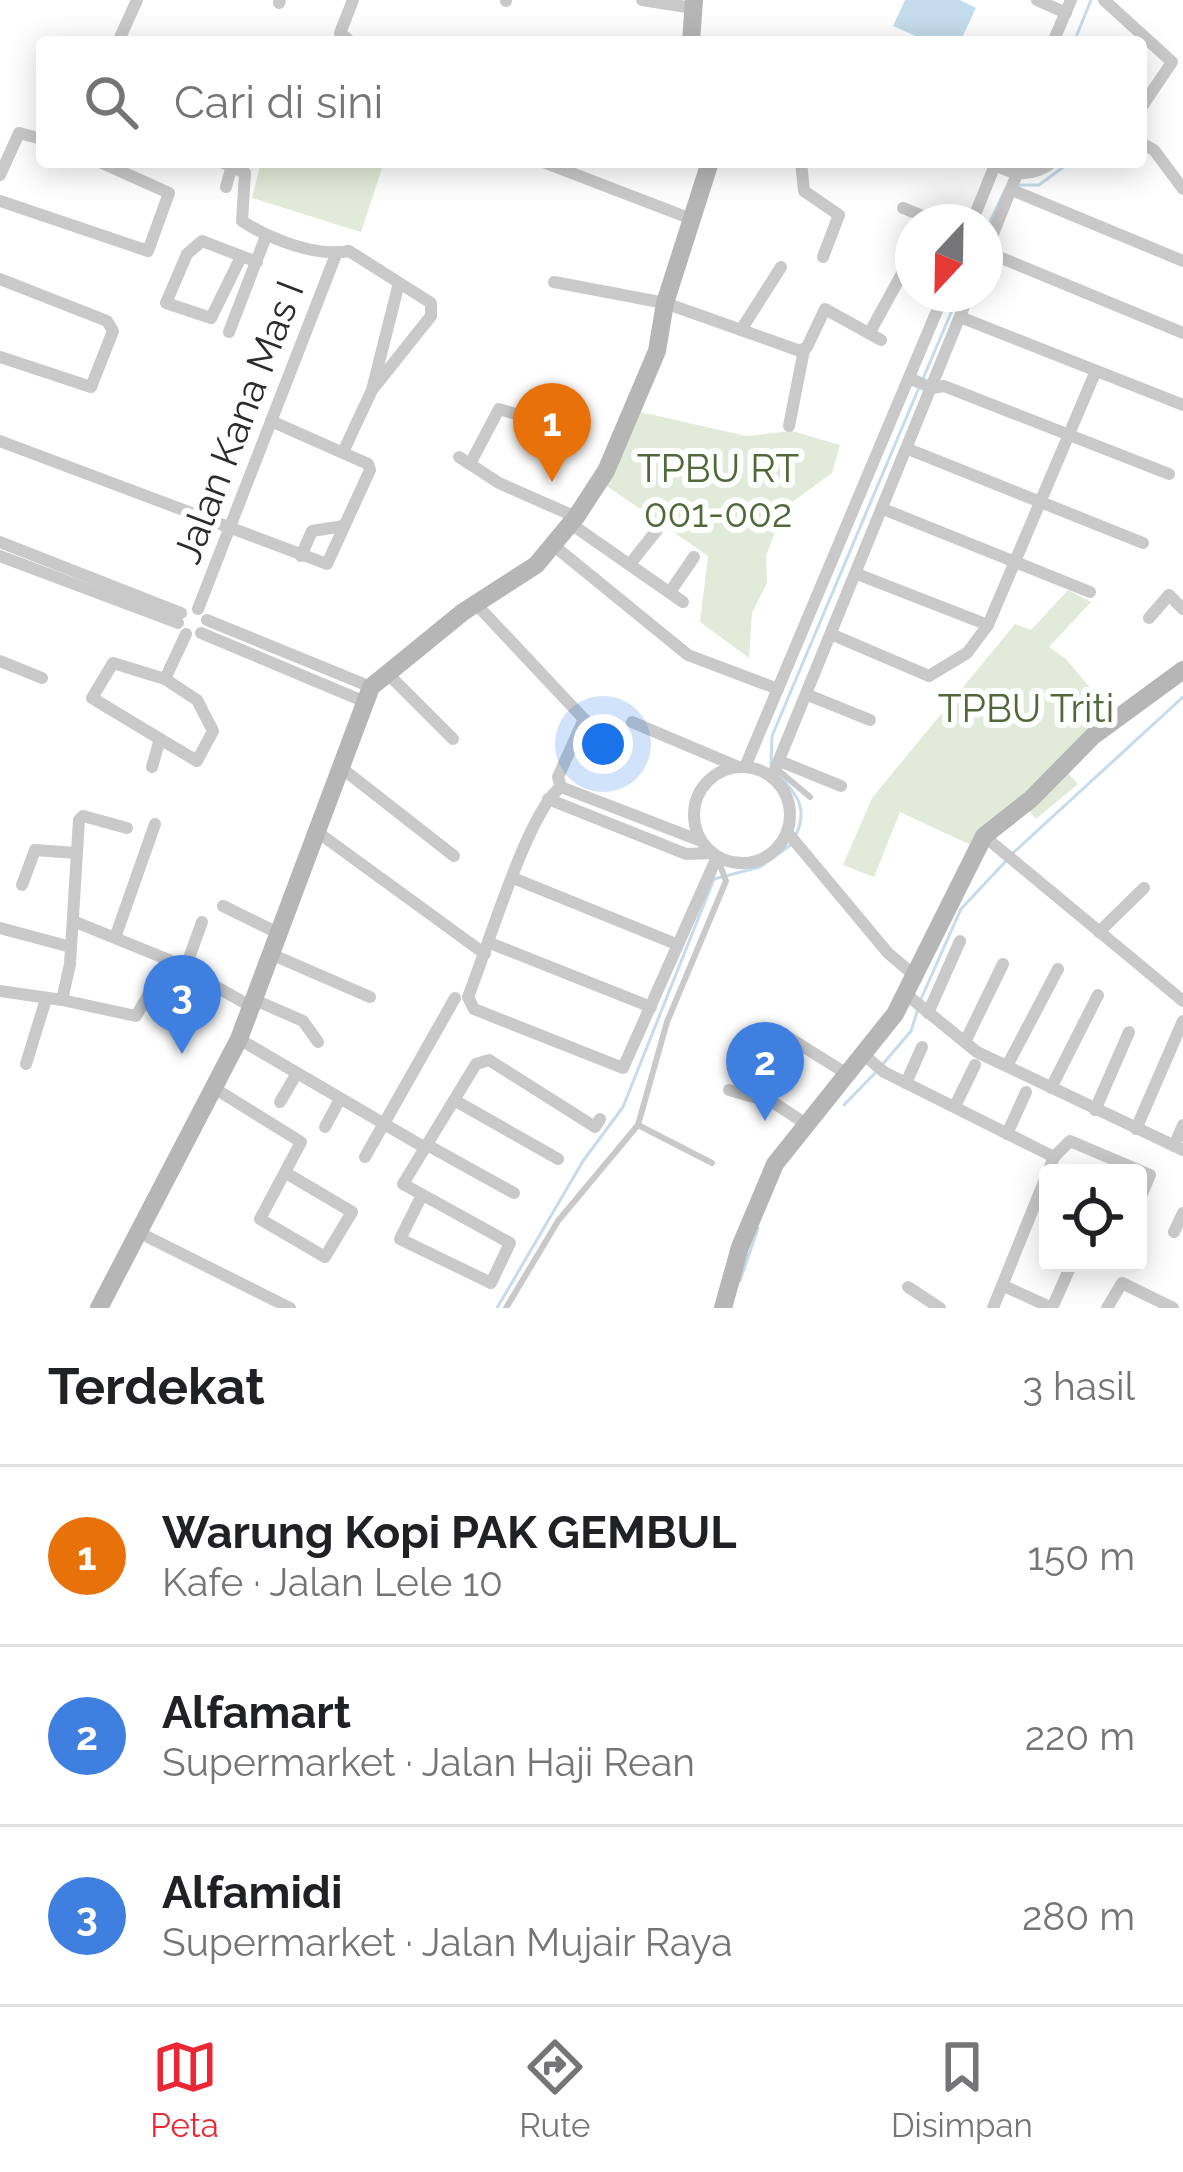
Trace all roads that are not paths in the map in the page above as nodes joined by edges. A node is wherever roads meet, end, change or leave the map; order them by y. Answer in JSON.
{"nodes":[{"id":1,"x":137,"y":0,"type":"edge"},
{"id":2,"x":353,"y":0,"type":"edge"},
{"id":3,"x":642,"y":0,"type":"edge"},
{"id":4,"x":1037,"y":0,"type":"edge"},
{"id":5,"x":1104,"y":0,"type":"edge"},
{"id":6,"x":693,"y":4,"type":"edge"},
{"id":7,"x":1122,"y":5,"type":"edge"},
{"id":8,"x":1068,"y":6,"type":"edge"},
{"id":9,"x":121,"y":36,"type":"edge"},
{"id":10,"x":344,"y":36,"type":"edge"},
{"id":11,"x":691,"y":36,"type":"edge"},
{"id":12,"x":1056,"y":36,"type":"edge"},
{"id":13,"x":1178,"y":63,"type":"edge"},
{"id":14,"x":1147,"y":101,"type":"edge"},
{"id":15,"x":36,"y":137,"type":"edge"},
{"id":16,"x":1147,"y":146,"type":"edge"},
{"id":17,"x":113,"y":168,"type":"edge"},
{"id":18,"x":228,"y":168,"type":"edge"},
{"id":19,"x":235,"y":168,"type":"edge"},
{"id":20,"x":559,"y":168,"type":"edge"},
{"id":21,"x":708,"y":168,"type":"edge"},
{"id":22,"x":802,"y":168,"type":"edge"},
{"id":23,"x":992,"y":168,"type":"edge"},
{"id":24,"x":1003,"y":168,"type":"edge"},
{"id":25,"x":1035,"y":168,"type":"edge"},
{"id":26,"x":1017,"y":174,"type":"junction"},
{"id":27,"x":0,"y":175,"type":"edge"},
{"id":28,"x":226,"y":187,"type":"dead end"},
{"id":29,"x":1183,"y":189,"type":"edge"},
{"id":30,"x":1012,"y":190,"type":"junction"},
{"id":31,"x":0,"y":201,"type":"edge"},
{"id":32,"x":979,"y":204,"type":"edge"},
{"id":33,"x":1003,"y":212,"type":"edge"},
{"id":34,"x":694,"y":220,"type":"junction"},
{"id":35,"x":266,"y":236,"type":"junction"},
{"id":36,"x":334,"y":256,"type":"junction"},
{"id":37,"x":241,"y":257,"type":"junction"},
{"id":38,"x":823,"y":257,"type":"dead end"},
{"id":39,"x":1003,"y":261,"type":"edge"},
{"id":40,"x":1183,"y":261,"type":"edge"},
{"id":41,"x":257,"y":262,"type":"junction"},
{"id":42,"x":781,"y":267,"type":"dead end"},
{"id":43,"x":0,"y":280,"type":"edge"},
{"id":44,"x":399,"y":283,"type":"junction"},
{"id":45,"x":554,"y":283,"type":"dead end"},
{"id":46,"x":895,"y":293,"type":"edge"},
{"id":47,"x":665,"y":303,"type":"junction"},
{"id":48,"x":221,"y":306,"type":"junction"},
{"id":49,"x":237,"y":311,"type":"junction"},
{"id":50,"x":937,"y":312,"type":"edge"},
{"id":51,"x":962,"y":312,"type":"edge"},
{"id":52,"x":960,"y":317,"type":"junction"},
{"id":53,"x":742,"y":330,"type":"junction"},
{"id":54,"x":229,"y":332,"type":"dead end"},
{"id":55,"x":1183,"y":334,"type":"edge"},
{"id":56,"x":804,"y":350,"type":"junction"},
{"id":57,"x":0,"y":357,"type":"edge"},
{"id":58,"x":913,"y":373,"type":"junction"},
{"id":59,"x":1095,"y":374,"type":"junction"},
{"id":60,"x":938,"y":383,"type":"junction"},
{"id":61,"x":372,"y":390,"type":"junction"},
{"id":62,"x":1183,"y":405,"type":"edge"},
{"id":63,"x":519,"y":415,"type":"dead end"},
{"id":64,"x":271,"y":421,"type":"junction"},
{"id":65,"x":789,"y":426,"type":"dead end"},
{"id":66,"x":1068,"y":436,"type":"junction"},
{"id":67,"x":0,"y":441,"type":"edge"},
{"id":68,"x":908,"y":448,"type":"junction"},
{"id":69,"x":344,"y":451,"type":"junction"},
{"id":70,"x":1168,"y":474,"type":"dead end"},
{"id":71,"x":1041,"y":503,"type":"junction"},
{"id":72,"x":883,"y":509,"type":"junction"},
{"id":73,"x":574,"y":520,"type":"junction"},
{"id":74,"x":344,"y":526,"type":"junction"},
{"id":75,"x":229,"y":527,"type":"junction"},
{"id":76,"x":657,"y":530,"type":"dead end"},
{"id":77,"x":0,"y":542,"type":"edge"},
{"id":78,"x":1143,"y":543,"type":"dead end"},
{"id":79,"x":553,"y":545,"type":"junction"},
{"id":80,"x":0,"y":556,"type":"edge"},
{"id":81,"x":301,"y":556,"type":"junction"},
{"id":82,"x":694,"y":557,"type":"dead end"},
{"id":83,"x":630,"y":564,"type":"junction"},
{"id":84,"x":1016,"y":564,"type":"junction"},
{"id":85,"x":857,"y":574,"type":"junction"},
{"id":86,"x":670,"y":592,"type":"junction"},
{"id":87,"x":1090,"y":592,"type":"dead end"},
{"id":88,"x":683,"y":602,"type":"dead end"},
{"id":89,"x":476,"y":603,"type":"junction"},
{"id":90,"x":1183,"y":609,"type":"edge"},
{"id":91,"x":1148,"y":618,"type":"dead end"},
{"id":92,"x":192,"y":622,"type":"junction"},
{"id":93,"x":988,"y":625,"type":"junction"},
{"id":94,"x":833,"y":635,"type":"junction"},
{"id":95,"x":0,"y":661,"type":"edge"},
{"id":96,"x":1183,"y":670,"type":"edge"},
{"id":97,"x":389,"y":675,"type":"junction"},
{"id":98,"x":42,"y":678,"type":"dead end"},
{"id":99,"x":165,"y":679,"type":"junction"},
{"id":100,"x":778,"y":689,"type":"junction"},
{"id":101,"x":367,"y":694,"type":"junction"},
{"id":102,"x":808,"y":694,"type":"junction"},
{"id":103,"x":870,"y":720,"type":"dead end"},
{"id":104,"x":632,"y":722,"type":"dead end"},
{"id":105,"x":160,"y":739,"type":"junction"},
{"id":106,"x":453,"y":739,"type":"dead end"},
{"id":107,"x":339,"y":766,"type":"junction"},
{"id":108,"x":152,"y":767,"type":"dead end"},
{"id":109,"x":742,"y":767,"type":"junction"},
{"id":110,"x":777,"y":770,"type":"junction"},
{"id":111,"x":841,"y":786,"type":"dead end"},
{"id":112,"x":561,"y":787,"type":"junction"},
{"id":113,"x":810,"y":797,"type":"dead end"},
{"id":114,"x":548,"y":800,"type":"junction"},
{"id":115,"x":155,"y":824,"type":"dead end"},
{"id":116,"x":127,"y":828,"type":"dead end"},
{"id":117,"x":316,"y":832,"type":"junction"},
{"id":118,"x":788,"y":832,"type":"junction"},
{"id":119,"x":984,"y":836,"type":"junction"},
{"id":120,"x":700,"y":841,"type":"junction"},
{"id":121,"x":76,"y":853,"type":"junction"},
{"id":122,"x":714,"y":855,"type":"junction"},
{"id":123,"x":454,"y":856,"type":"dead end"},
{"id":124,"x":512,"y":878,"type":"junction"},
{"id":125,"x":22,"y":885,"type":"dead end"},
{"id":126,"x":1144,"y":888,"type":"dead end"},
{"id":127,"x":223,"y":906,"type":"dead end"},
{"id":128,"x":73,"y":921,"type":"junction"},
{"id":129,"x":202,"y":922,"type":"dead end"},
{"id":130,"x":0,"y":928,"type":"edge"},
{"id":131,"x":1099,"y":932,"type":"junction"},
{"id":132,"x":280,"y":934,"type":"junction"},
{"id":133,"x":116,"y":935,"type":"junction"},
{"id":134,"x":960,"y":940,"type":"dead end"},
{"id":135,"x":676,"y":944,"type":"junction"},
{"id":136,"x":71,"y":947,"type":"junction"},
{"id":137,"x":488,"y":949,"type":"junction"},
{"id":138,"x":273,"y":955,"type":"junction"},
{"id":139,"x":169,"y":960,"type":"junction"},
{"id":140,"x":1003,"y":964,"type":"dead end"},
{"id":141,"x":185,"y":969,"type":"junction"},
{"id":142,"x":1058,"y":969,"type":"dead end"},
{"id":143,"x":0,"y":991,"type":"edge"},
{"id":144,"x":1098,"y":995,"type":"dead end"},
{"id":145,"x":370,"y":997,"type":"dead end"},
{"id":146,"x":455,"y":998,"type":"dead end"},
{"id":147,"x":918,"y":998,"type":"junction"},
{"id":148,"x":46,"y":1000,"type":"junction"},
{"id":149,"x":62,"y":1000,"type":"junction"},
{"id":150,"x":1183,"y":1001,"type":"edge"},
{"id":151,"x":254,"y":1003,"type":"junction"},
{"id":152,"x":651,"y":1007,"type":"junction"},
{"id":153,"x":1183,"y":1022,"type":"edge"},
{"id":154,"x":1130,"y":1032,"type":"dead end"},
{"id":155,"x":788,"y":1036,"type":"dead end"},
{"id":156,"x":238,"y":1039,"type":"junction"},
{"id":157,"x":318,"y":1042,"type":"dead end"},
{"id":158,"x":964,"y":1042,"type":"junction"},
{"id":159,"x":922,"y":1047,"type":"dead end"},
{"id":160,"x":26,"y":1064,"type":"dead end"},
{"id":161,"x":874,"y":1064,"type":"junction"},
{"id":162,"x":975,"y":1065,"type":"dead end"},
{"id":163,"x":1007,"y":1066,"type":"junction"},
{"id":164,"x":297,"y":1072,"type":"junction"},
{"id":165,"x":847,"y":1074,"type":"junction"},
{"id":166,"x":906,"y":1083,"type":"junction"},
{"id":167,"x":214,"y":1088,"type":"junction"},
{"id":168,"x":1051,"y":1088,"type":"junction"},
{"id":169,"x":729,"y":1090,"type":"dead end"},
{"id":170,"x":1026,"y":1091,"type":"dead end"},
{"id":171,"x":340,"y":1099,"type":"junction"},
{"id":172,"x":454,"y":1100,"type":"junction"},
{"id":173,"x":280,"y":1102,"type":"dead end"},
{"id":174,"x":955,"y":1106,"type":"junction"},
{"id":175,"x":1096,"y":1110,"type":"junction"},
{"id":176,"x":600,"y":1119,"type":"dead end"},
{"id":177,"x":382,"y":1124,"type":"junction"},
{"id":178,"x":806,"y":1124,"type":"junction"},
{"id":179,"x":1183,"y":1124,"type":"edge"},
{"id":180,"x":638,"y":1125,"type":"junction"},
{"id":181,"x":325,"y":1127,"type":"dead end"},
{"id":182,"x":1136,"y":1129,"type":"junction"},
{"id":183,"x":1007,"y":1134,"type":"junction"},
{"id":184,"x":425,"y":1146,"type":"junction"},
{"id":185,"x":1179,"y":1148,"type":"edge"},
{"id":186,"x":365,"y":1156,"type":"dead end"},
{"id":187,"x":1054,"y":1157,"type":"junction"},
{"id":188,"x":558,"y":1159,"type":"dead end"},
{"id":189,"x":712,"y":1163,"type":"dead end"},
{"id":190,"x":1110,"y":1164,"type":"edge"},
{"id":191,"x":286,"y":1172,"type":"junction"},
{"id":192,"x":514,"y":1193,"type":"dead end"},
{"id":193,"x":421,"y":1197,"type":"junction"},
{"id":194,"x":1183,"y":1213,"type":"edge"},
{"id":195,"x":135,"y":1230,"type":"junction"},
{"id":196,"x":1174,"y":1232,"type":"dead end"},
{"id":197,"x":1068,"y":1272,"type":"edge"},
{"id":198,"x":1004,"y":1286,"type":"junction"},
{"id":199,"x":908,"y":1287,"type":"dead end"},
{"id":200,"x":507,"y":1305,"type":"edge"},
{"id":201,"x":99,"y":1308,"type":"edge"},
{"id":202,"x":290,"y":1308,"type":"edge"},
{"id":203,"x":518,"y":1308,"type":"edge"},
{"id":204,"x":723,"y":1308,"type":"edge"},
{"id":205,"x":940,"y":1308,"type":"edge"},
{"id":206,"x":993,"y":1308,"type":"edge"},
{"id":207,"x":1107,"y":1308,"type":"edge"},
{"id":208,"x":1173,"y":1308,"type":"edge"}],
"edges":[{"from":1,"to":9,"type":"street"},
{"from":2,"to":10,"type":"street"},
{"from":3,"to":6,"type":"street"},
{"from":4,"to":8,"type":"street"},
{"from":5,"to":7,"type":"street"},
{"from":6,"to":11,"type":"street"},
{"from":7,"to":13,"type":"street"},
{"from":8,"to":12,"type":"street"},
{"from":13,"to":14,"type":"street"},
{"from":15,"to":27,"type":"street"},
{"from":16,"to":29,"type":"street"},
{"from":17,"to":31,"type":"street"},
{"from":18,"to":28,"type":"street"},
{"from":19,"to":35,"type":"street"},
{"from":20,"to":34,"type":"street"},
{"from":21,"to":34,"type":"street"},
{"from":22,"to":38,"type":"street"},
{"from":23,"to":32,"type":"street"},
{"from":24,"to":26,"type":"street"},
{"from":25,"to":26,"type":"street"},
{"from":26,"to":30,"type":"street"},
{"from":30,"to":33,"type":"street"},
{"from":30,"to":40,"type":"street"},
{"from":34,"to":47,"type":"street"},
{"from":35,"to":36,"type":"street"},
{"from":35,"to":41,"type":"street"},
{"from":36,"to":44,"type":"street"},
{"from":36,"to":64,"type":"street","name":"Jalan Kana Mas I"},
{"from":37,"to":41,"type":"street"},
{"from":37,"to":48,"type":"street"},
{"from":37,"to":48,"type":"street"},
{"from":39,"to":55,"type":"street"},
{"from":41,"to":49,"type":"street"},
{"from":42,"to":53,"type":"street"},
{"from":43,"to":57,"type":"street"},
{"from":44,"to":61,"type":"street"},
{"from":44,"to":61,"type":"street"},
{"from":45,"to":47,"type":"street"},
{"from":46,"to":56,"type":"street"},
{"from":47,"to":53,"type":"street"},
{"from":47,"to":73,"type":"street"},
{"from":48,"to":49,"type":"street"},
{"from":49,"to":54,"type":"street"},
{"from":50,"to":58,"type":"street"},
{"from":51,"to":52,"type":"street"},
{"from":52,"to":59,"type":"street"},
{"from":52,"to":60,"type":"street"},
{"from":53,"to":56,"type":"street"},
{"from":56,"to":65,"type":"street"},
{"from":58,"to":60,"type":"street"},
{"from":58,"to":100,"type":"street"},
{"from":59,"to":62,"type":"street"},
{"from":59,"to":66,"type":"street"},
{"from":60,"to":66,"type":"street"},
{"from":60,"to":68,"type":"street"},
{"from":61,"to":69,"type":"street"},
{"from":63,"to":73,"type":"street"},
{"from":64,"to":69,"type":"street"},
{"from":64,"to":75,"type":"street","name":"Jalan Kana Mas I"},
{"from":66,"to":70,"type":"street"},
{"from":66,"to":71,"type":"street"},
{"from":67,"to":75,"type":"street"},
{"from":68,"to":71,"type":"street"},
{"from":68,"to":72,"type":"street"},
{"from":69,"to":74,"type":"street"},
{"from":71,"to":78,"type":"street"},
{"from":71,"to":84,"type":"street"},
{"from":72,"to":84,"type":"street"},
{"from":72,"to":85,"type":"street"},
{"from":73,"to":79,"type":"street"},
{"from":73,"to":83,"type":"street"},
{"from":74,"to":81,"type":"street"},
{"from":74,"to":81,"type":"street"},
{"from":75,"to":81,"type":"street"},
{"from":75,"to":92,"type":"street","name":"Jalan Kana Mas I"},
{"from":76,"to":83,"type":"street"},
{"from":77,"to":92,"type":"street"},
{"from":79,"to":89,"type":"street"},
{"from":79,"to":100,"type":"street"},
{"from":80,"to":92,"type":"street"},
{"from":82,"to":86,"type":"street"},
{"from":83,"to":86,"type":"street"},
{"from":84,"to":87,"type":"street"},
{"from":84,"to":93,"type":"street"},
{"from":85,"to":93,"type":"street"},
{"from":85,"to":94,"type":"street"},
{"from":86,"to":88,"type":"street"},
{"from":89,"to":97,"type":"street"},
{"from":89,"to":112,"type":"street"},
{"from":90,"to":91,"type":"street"},
{"from":92,"to":99,"type":"street","name":"Jalan Kana Mas I"},
{"from":92,"to":101,"type":"street"},
{"from":93,"to":94,"type":"street"},
{"from":94,"to":102,"type":"street"},
{"from":95,"to":98,"type":"street"},
{"from":96,"to":119,"type":"street"},
{"from":97,"to":101,"type":"street"},
{"from":97,"to":106,"type":"street"},
{"from":99,"to":105,"type":"street"},
{"from":99,"to":105,"type":"street"},
{"from":100,"to":109,"type":"street"},
{"from":101,"to":107,"type":"street"},
{"from":102,"to":103,"type":"street"},
{"from":102,"to":110,"type":"street"},
{"from":104,"to":109,"type":"street"},
{"from":105,"to":108,"type":"street"},
{"from":107,"to":117,"type":"street"},
{"from":107,"to":123,"type":"street"},
{"from":109,"to":110,"type":"street"},
{"from":109,"to":120,"type":"street"},
{"from":110,"to":111,"type":"street"},
{"from":110,"to":113,"type":"lane"},
{"from":110,"to":118,"type":"street"},
{"from":112,"to":114,"type":"street"},
{"from":112,"to":120,"type":"street"},
{"from":114,"to":122,"type":"street"},
{"from":114,"to":124,"type":"street"},
{"from":115,"to":133,"type":"street"},
{"from":116,"to":121,"type":"street"},
{"from":117,"to":132,"type":"street"},
{"from":117,"to":137,"type":"street"},
{"from":118,"to":122,"type":"street"},
{"from":118,"to":147,"type":"street"},
{"from":119,"to":131,"type":"street"},
{"from":119,"to":147,"type":"street"},
{"from":120,"to":122,"type":"street"},
{"from":121,"to":125,"type":"street"},
{"from":121,"to":128,"type":"street"},
{"from":122,"to":135,"type":"street"},
{"from":122,"to":180,"type":"lane"},
{"from":124,"to":135,"type":"street"},
{"from":124,"to":137,"type":"street"},
{"from":126,"to":131,"type":"street"},
{"from":127,"to":132,"type":"street"},
{"from":128,"to":133,"type":"street"},
{"from":128,"to":136,"type":"street"},
{"from":129,"to":141,"type":"street"},
{"from":130,"to":136,"type":"street"},
{"from":131,"to":150,"type":"street"},
{"from":132,"to":138,"type":"street"},
{"from":133,"to":139,"type":"street"},
{"from":134,"to":147,"type":"street"},
{"from":135,"to":152,"type":"street"},
{"from":136,"to":149,"type":"street"},
{"from":137,"to":152,"type":"street"},
{"from":137,"to":152,"type":"street"},
{"from":138,"to":145,"type":"street"},
{"from":138,"to":151,"type":"street"},
{"from":139,"to":141,"type":"street"},
{"from":139,"to":149,"type":"street"},
{"from":140,"to":158,"type":"street"},
{"from":141,"to":151,"type":"street"},
{"from":142,"to":163,"type":"street"},
{"from":143,"to":148,"type":"street"},
{"from":144,"to":168,"type":"street"},
{"from":146,"to":177,"type":"street"},
{"from":147,"to":158,"type":"street"},
{"from":147,"to":161,"type":"street"},
{"from":148,"to":149,"type":"street"},
{"from":148,"to":160,"type":"street"},
{"from":151,"to":156,"type":"street"},
{"from":151,"to":157,"type":"street"},
{"from":153,"to":182,"type":"street"},
{"from":154,"to":175,"type":"street"},
{"from":155,"to":165,"type":"street"},
{"from":156,"to":164,"type":"street"},
{"from":156,"to":167,"type":"street"},
{"from":158,"to":163,"type":"street"},
{"from":159,"to":166,"type":"street"},
{"from":161,"to":165,"type":"street"},
{"from":161,"to":166,"type":"street"},
{"from":162,"to":174,"type":"street"},
{"from":163,"to":168,"type":"street"},
{"from":164,"to":171,"type":"street"},
{"from":164,"to":173,"type":"street"},
{"from":165,"to":178,"type":"street"},
{"from":166,"to":174,"type":"street"},
{"from":167,"to":191,"type":"street"},
{"from":167,"to":195,"type":"street"},
{"from":168,"to":175,"type":"street"},
{"from":169,"to":178,"type":"street"},
{"from":170,"to":183,"type":"street"},
{"from":171,"to":177,"type":"street"},
{"from":171,"to":181,"type":"street"},
{"from":172,"to":176,"type":"street"},
{"from":172,"to":184,"type":"street"},
{"from":172,"to":188,"type":"street"},
{"from":174,"to":183,"type":"street"},
{"from":175,"to":182,"type":"street"},
{"from":177,"to":184,"type":"street"},
{"from":177,"to":186,"type":"street"},
{"from":178,"to":204,"type":"street"},
{"from":179,"to":185,"type":"street"},
{"from":180,"to":189,"type":"lane"},
{"from":180,"to":200,"type":"lane"},
{"from":182,"to":185,"type":"street"},
{"from":183,"to":187,"type":"street"},
{"from":184,"to":192,"type":"street"},
{"from":184,"to":193,"type":"street"},
{"from":187,"to":190,"type":"street"},
{"from":187,"to":198,"type":"street"},
{"from":191,"to":191,"type":"street"},
{"from":193,"to":193,"type":"street"},
{"from":194,"to":196,"type":"street"},
{"from":195,"to":201,"type":"street"},
{"from":195,"to":202,"type":"street"},
{"from":197,"to":198,"type":"street"},
{"from":198,"to":206,"type":"street"},
{"from":199,"to":205,"type":"street"},
{"from":200,"to":203,"type":"lane"},
{"from":207,"to":208,"type":"street"}]}
